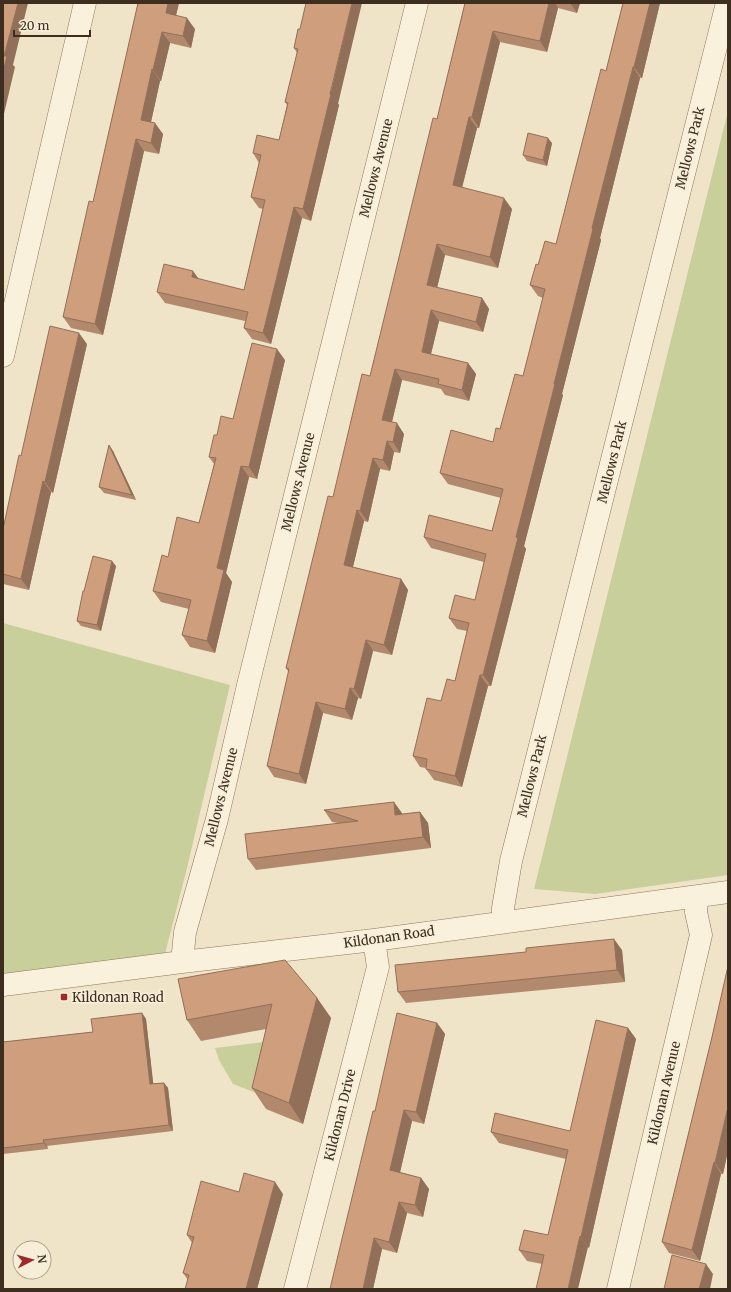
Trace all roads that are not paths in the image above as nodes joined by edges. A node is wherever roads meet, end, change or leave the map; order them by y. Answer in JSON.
{"nodes":[{"id":1,"x":85,"y":3,"type":"edge"},
{"id":2,"x":417,"y":3,"type":"edge"},
{"id":3,"x":726,"y":3,"type":"edge"},
{"id":4,"x":3,"y":356,"type":"edge"},
{"id":5,"x":728,"y":892,"type":"edge"},
{"id":6,"x":697,"y":896,"type":"junction"},
{"id":7,"x":503,"y":922,"type":"junction"},
{"id":8,"x":374,"y":940,"type":"junction"},
{"id":9,"x":182,"y":962,"type":"junction"},
{"id":10,"x":3,"y":986,"type":"edge"},
{"id":11,"x":295,"y":1289,"type":"edge"},
{"id":12,"x":618,"y":1289,"type":"edge"}],
"edges":[{"from":1,"to":4,"type":"street"},
{"from":2,"to":9,"type":"street","name":"Mellows Avenue"},
{"from":3,"to":7,"type":"street","name":"Mellows Park"},
{"from":5,"to":6,"type":"street","name":"Kildonan Road"},
{"from":6,"to":7,"type":"street","name":"Kildonan Road"},
{"from":6,"to":12,"type":"street","name":"Kildonan Avenue"},
{"from":7,"to":8,"type":"street","name":"Kildonan Road"},
{"from":8,"to":9,"type":"street","name":"Kildonan Road"},
{"from":8,"to":11,"type":"street","name":"Kildonan Drive"},
{"from":9,"to":10,"type":"street","name":"Kildonan Road"}]}
